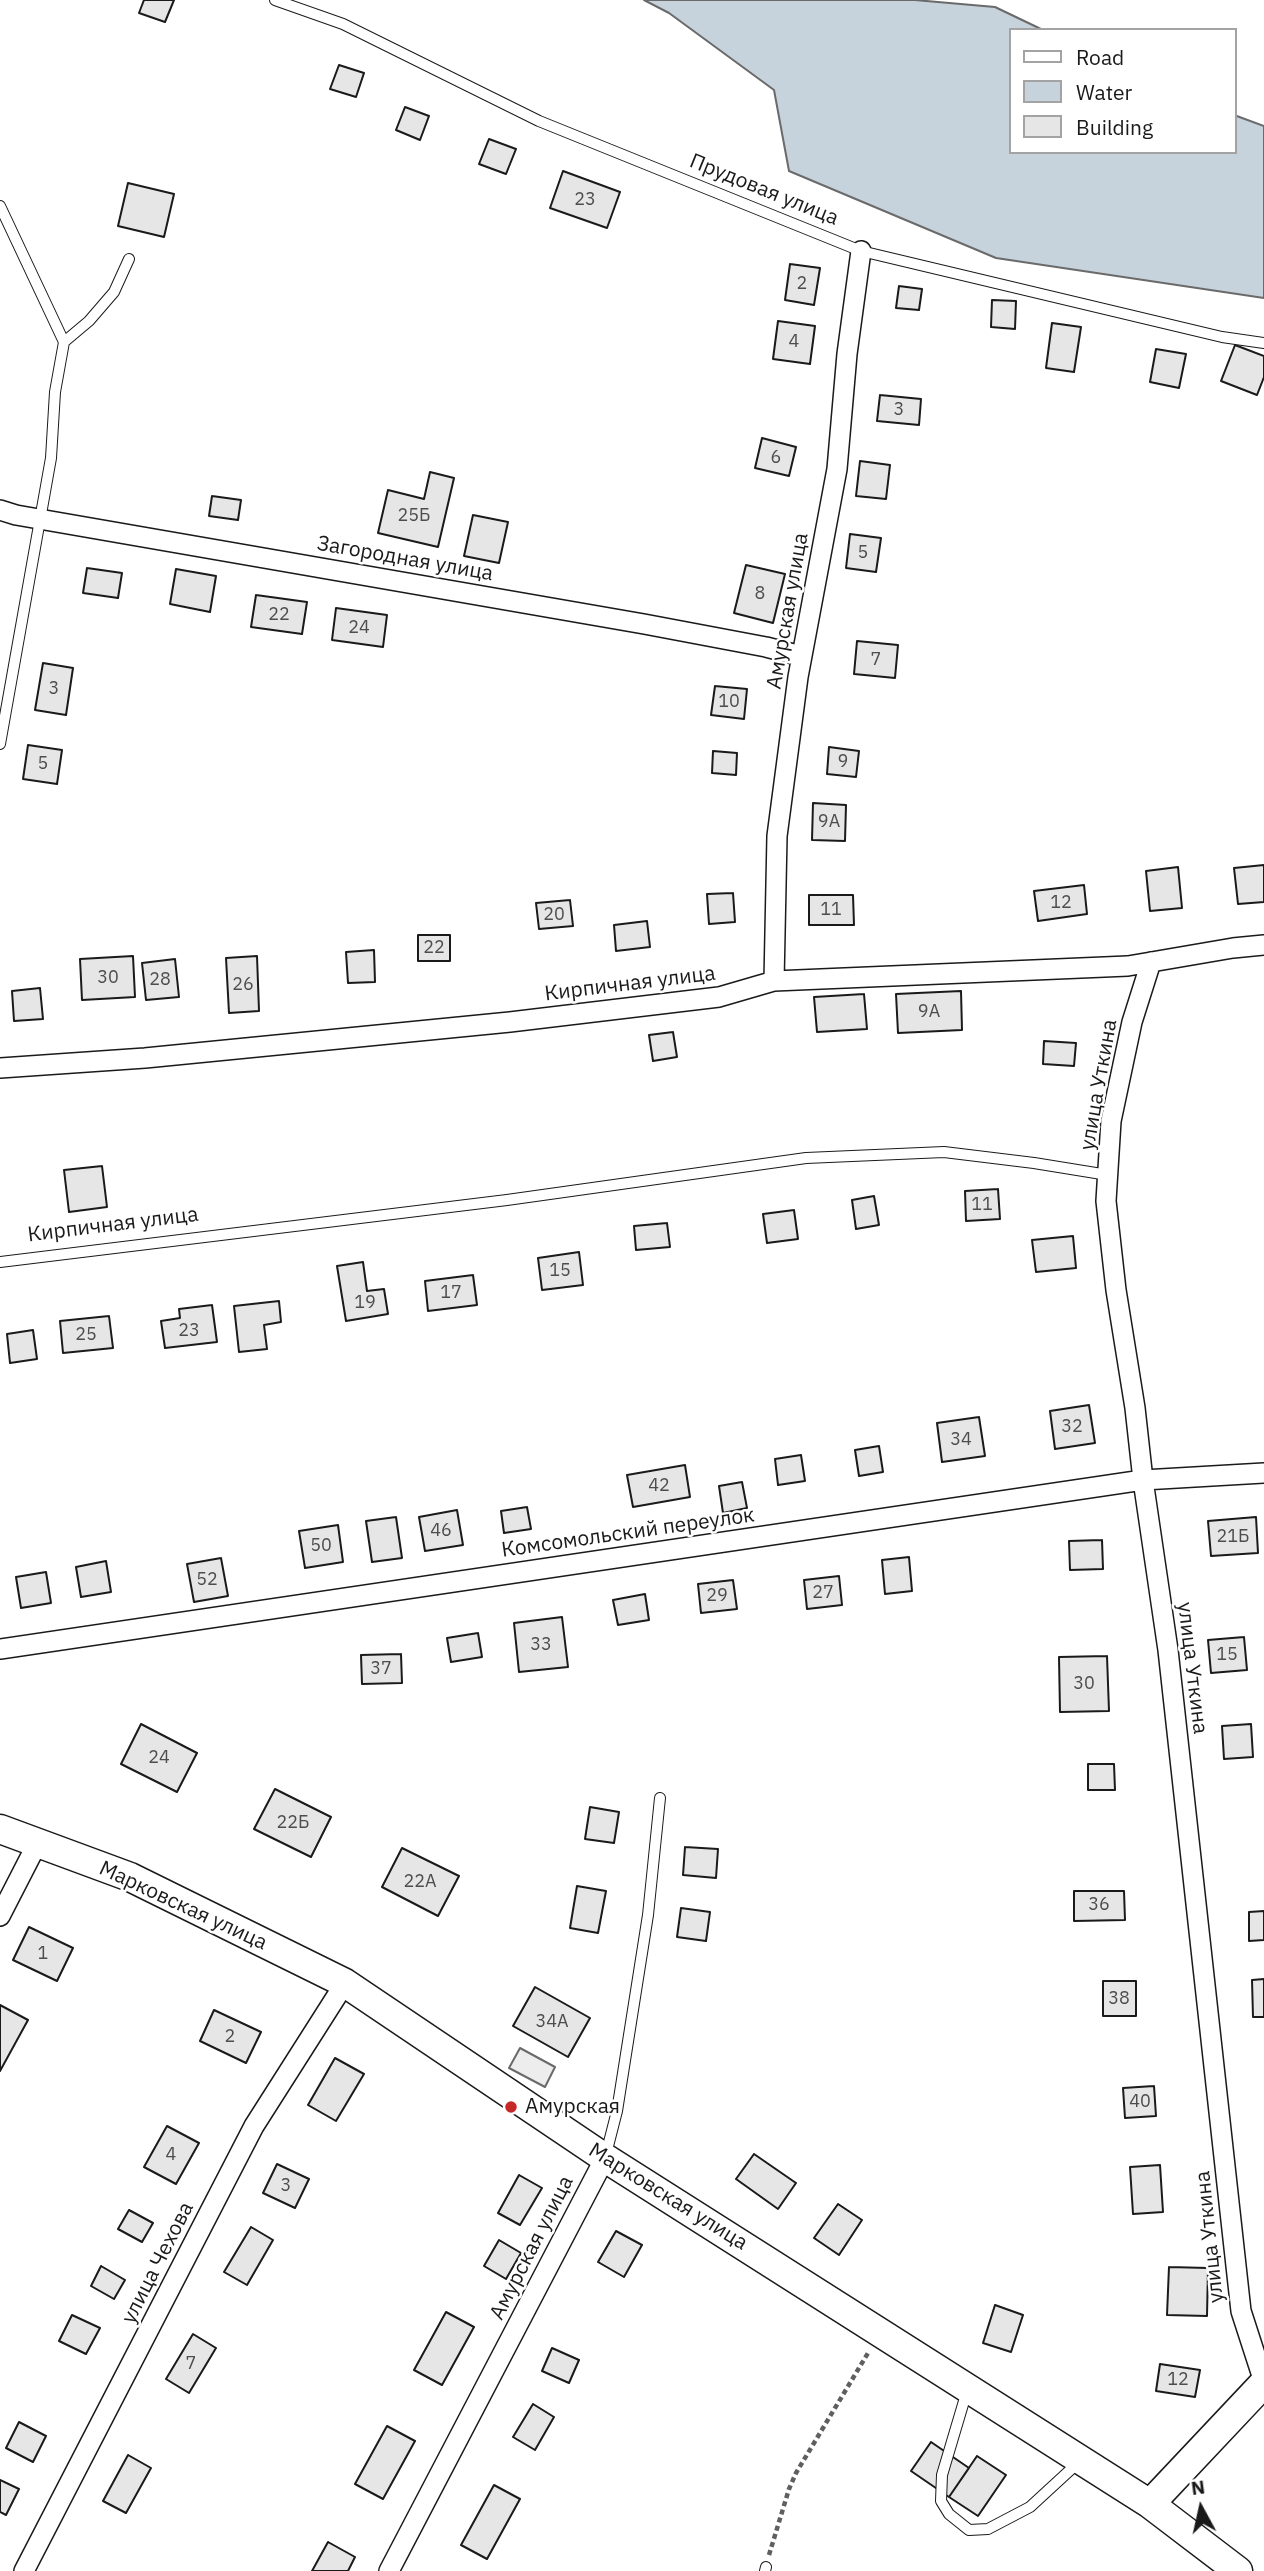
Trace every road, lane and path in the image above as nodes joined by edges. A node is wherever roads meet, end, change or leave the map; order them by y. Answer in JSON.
{"nodes":[{"id":1,"x":275,"y":0,"type":"edge"},
{"id":2,"x":0,"y":206,"type":"edge"},
{"id":3,"x":861,"y":251,"type":"junction"},
{"id":4,"x":129,"y":259,"type":"dead end"},
{"id":5,"x":64,"y":342,"type":"junction"},
{"id":6,"x":1264,"y":342,"type":"edge"},
{"id":7,"x":0,"y":510,"type":"edge"},
{"id":8,"x":38,"y":518,"type":"junction"},
{"id":9,"x":802,"y":656,"type":"junction"},
{"id":10,"x":0,"y":744,"type":"edge"},
{"id":11,"x":1264,"y":946,"type":"edge"},
{"id":12,"x":1151,"y":962,"type":"junction"},
{"id":13,"x":774,"y":981,"type":"junction"},
{"id":14,"x":0,"y":1068,"type":"edge"},
{"id":15,"x":1108,"y":1175,"type":"junction"},
{"id":16,"x":0,"y":1262,"type":"edge"},
{"id":17,"x":1264,"y":1473,"type":"edge"},
{"id":18,"x":1143,"y":1480,"type":"junction"},
{"id":19,"x":0,"y":1649,"type":"edge"},
{"id":20,"x":660,"y":1798,"type":"dead end"},
{"id":21,"x":0,"y":1829,"type":"edge"},
{"id":22,"x":37,"y":1844,"type":"junction"},
{"id":23,"x":0,"y":1916,"type":"edge"},
{"id":24,"x":345,"y":1983,"type":"junction"},
{"id":25,"x":605,"y":2158,"type":"junction"},
{"id":26,"x":881,"y":2331,"type":"junction"},
{"id":27,"x":1264,"y":2383,"type":"edge"},
{"id":28,"x":968,"y":2388,"type":"junction"},
{"id":29,"x":1080,"y":2461,"type":"junction"},
{"id":30,"x":1150,"y":2504,"type":"junction"},
{"id":31,"x":765,"y":2569,"type":"edge"},
{"id":32,"x":24,"y":2571,"type":"edge"},
{"id":33,"x":389,"y":2571,"type":"edge"},
{"id":34,"x":1238,"y":2571,"type":"edge"}],
"edges":[{"from":1,"to":3,"type":"lane","name":"Прудовая улица"},
{"from":2,"to":5,"type":"lane"},
{"from":3,"to":6,"type":"lane","name":"Прудовая улица"},
{"from":3,"to":9,"type":"street","name":"Амурская улица"},
{"from":4,"to":5,"type":"lane"},
{"from":5,"to":8,"type":"lane"},
{"from":7,"to":8,"type":"street","name":"Загородная улица"},
{"from":8,"to":9,"type":"street","name":"Загородная улица"},
{"from":8,"to":10,"type":"lane"},
{"from":9,"to":13,"type":"street","name":"Амурская улица"},
{"from":11,"to":12,"type":"street","name":"Кирпичная улица"},
{"from":12,"to":13,"type":"street","name":"Кирпичная улица"},
{"from":12,"to":15,"type":"street","name":"улица Уткина"},
{"from":13,"to":14,"type":"street","name":"Кирпичная улица"},
{"from":15,"to":16,"type":"lane","name":"Кирпичная улица"},
{"from":15,"to":18,"type":"street","name":"улица Уткина"},
{"from":17,"to":18,"type":"street","name":"Комсомольский переулок"},
{"from":18,"to":19,"type":"street","name":"Комсомольский переулок"},
{"from":18,"to":27,"type":"street","name":"улица Уткина"},
{"from":20,"to":25,"type":"lane","name":"Амурская улица"},
{"from":21,"to":22,"type":"main road","name":"Марковская улица"},
{"from":22,"to":23,"type":"street"},
{"from":22,"to":24,"type":"main road","name":"Марковская улица"},
{"from":24,"to":25,"type":"main road","name":"Марковская улица"},
{"from":24,"to":32,"type":"street","name":"улица Чехова"},
{"from":25,"to":26,"type":"main road","name":"Марковская улица"},
{"from":25,"to":33,"type":"street","name":"Амурская улица"},
{"from":26,"to":28,"type":"main road","name":"Марковская улица"},
{"from":26,"to":31,"type":"path"},
{"from":27,"to":30,"type":"main road"},
{"from":28,"to":29,"type":"main road","name":"Марковская улица"},
{"from":28,"to":29,"type":"lane"},
{"from":29,"to":30,"type":"main road","name":"Марковская улица"},
{"from":30,"to":34,"type":"main road","name":"Марковская улица"}]}
